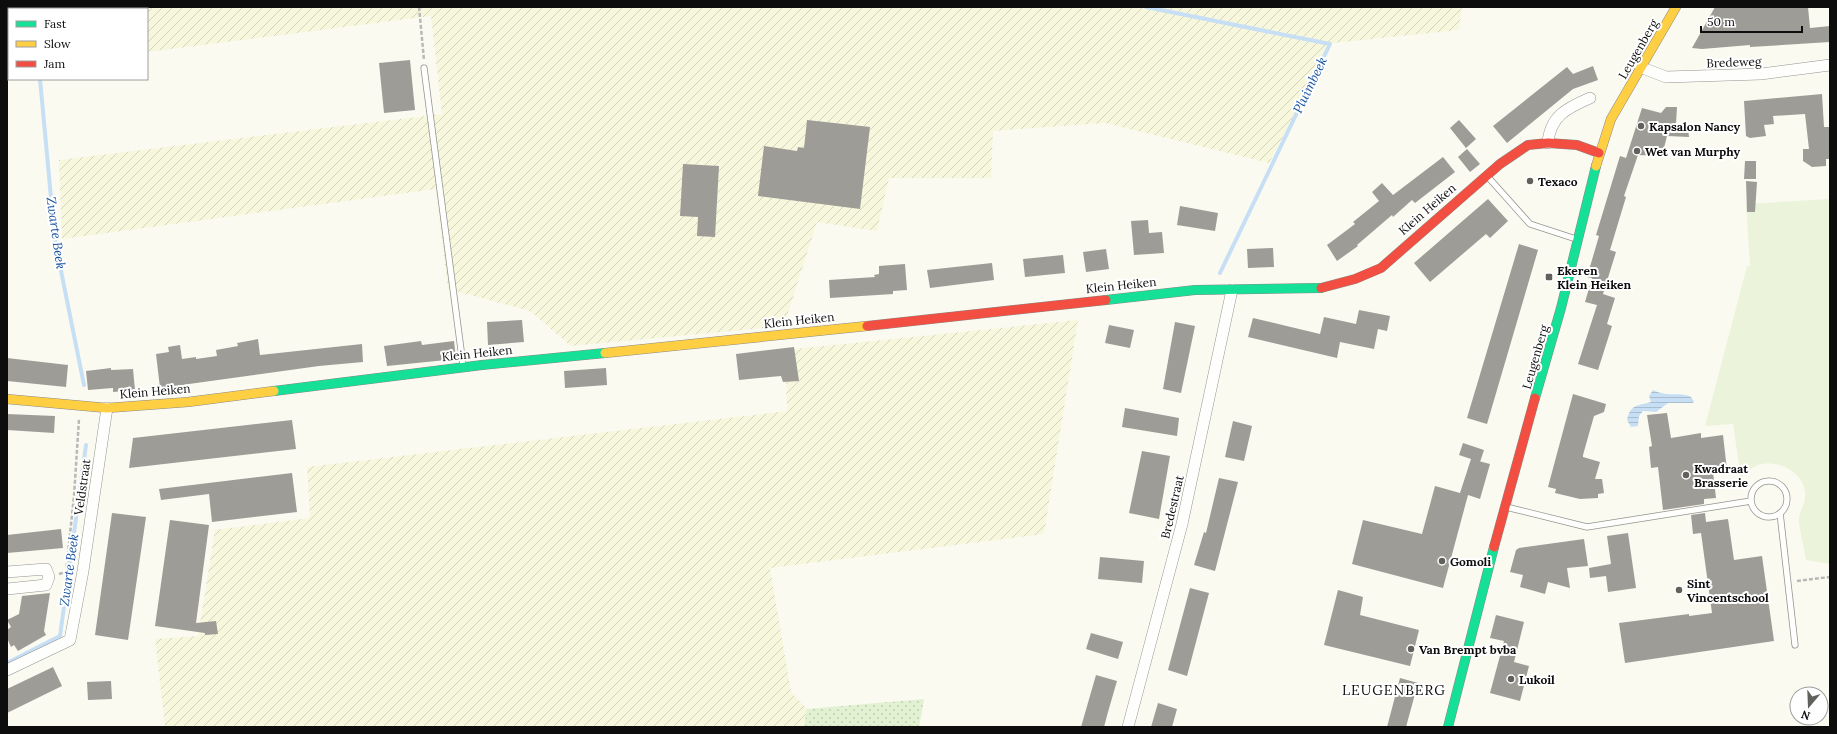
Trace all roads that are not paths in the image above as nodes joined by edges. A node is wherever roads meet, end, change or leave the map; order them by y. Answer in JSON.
{"nodes":[{"id":1,"x":1676,"y":7,"type":"edge"},
{"id":2,"x":1830,"y":66,"type":"edge"},
{"id":3,"x":424,"y":68,"type":"road end"},
{"id":4,"x":1640,"y":68,"type":"junction"},
{"id":5,"x":1590,"y":98,"type":"dead end"},
{"id":6,"x":1548,"y":143,"type":"junction"},
{"id":7,"x":1599,"y":153,"type":"junction"},
{"id":8,"x":1487,"y":175,"type":"junction"},
{"id":9,"x":1577,"y":240,"type":"junction"},
{"id":10,"x":1232,"y":290,"type":"junction"},
{"id":11,"x":463,"y":367,"type":"junction"},
{"id":12,"x":7,"y":399,"type":"edge"},
{"id":13,"x":108,"y":408,"type":"junction"},
{"id":14,"x":1751,"y":501,"type":"junction"},
{"id":15,"x":1504,"y":506,"type":"junction"},
{"id":16,"x":1780,"y":513,"type":"junction"},
{"id":17,"x":7,"y":572,"type":"edge"},
{"id":18,"x":7,"y":589,"type":"edge"},
{"id":19,"x":1794,"y":645,"type":"dead end"},
{"id":20,"x":7,"y":670,"type":"edge"},
{"id":21,"x":1128,"y":727,"type":"edge"},
{"id":22,"x":1448,"y":727,"type":"edge"}],
"edges":[{"from":1,"to":4,"type":"street","name":"Leugenberg"},
{"from":2,"to":4,"type":"street","name":"Bredeweg"},
{"from":3,"to":11,"type":"lane"},
{"from":4,"to":7,"type":"street","name":"Leugenberg"},
{"from":5,"to":6,"type":"street"},
{"from":6,"to":7,"type":"street","name":"Klein Heiken"},
{"from":6,"to":8,"type":"street","name":"Klein Heiken"},
{"from":7,"to":9,"type":"street","name":"Leugenberg"},
{"from":8,"to":9,"type":"lane"},
{"from":8,"to":10,"type":"street","name":"Klein Heiken"},
{"from":9,"to":15,"type":"street","name":"Leugenberg"},
{"from":10,"to":11,"type":"street","name":"Klein Heiken"},
{"from":10,"to":21,"type":"street","name":"Bredestraat"},
{"from":11,"to":13,"type":"street","name":"Klein Heiken"},
{"from":12,"to":13,"type":"street","name":"Klein Heiken"},
{"from":13,"to":20,"type":"street","name":"Veldstraat"},
{"from":14,"to":15,"type":"lane"},
{"from":14,"to":16,"type":"lane"},
{"from":14,"to":16,"type":"lane"},
{"from":15,"to":22,"type":"street","name":"Leugenberg"},
{"from":16,"to":19,"type":"lane"},
{"from":17,"to":18,"type":"street"}]}
